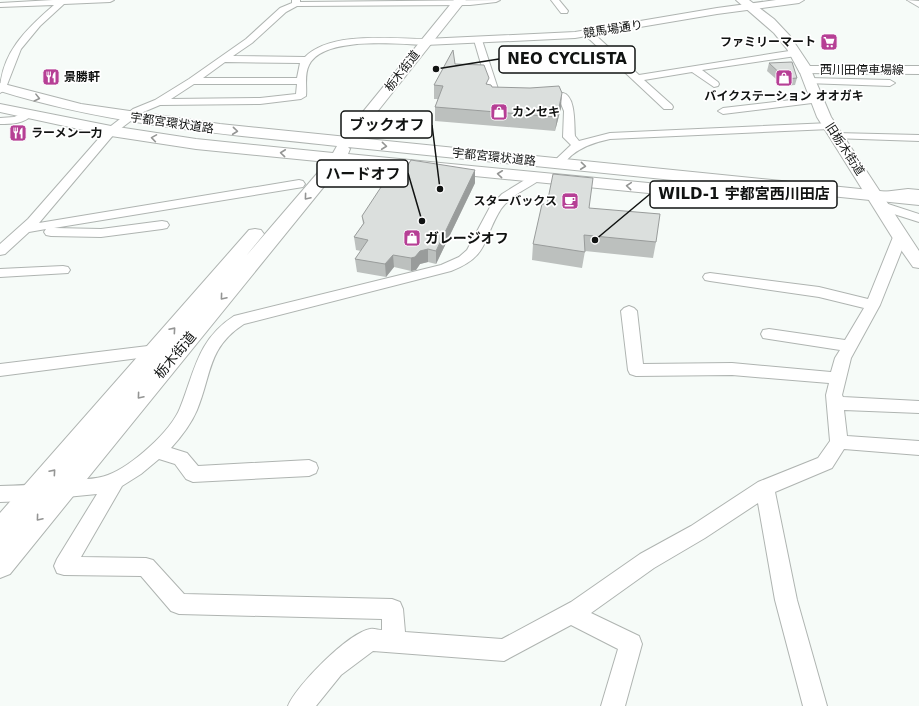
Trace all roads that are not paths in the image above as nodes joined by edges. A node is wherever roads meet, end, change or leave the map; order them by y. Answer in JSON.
{"nodes":[{"id":1,"x":110,"y":0,"type":"edge"},
{"id":2,"x":496,"y":0,"type":"edge"},
{"id":3,"x":554,"y":0,"type":"edge"},
{"id":4,"x":799,"y":0,"type":"edge"},
{"id":5,"x":911,"y":0,"type":"edge"},
{"id":6,"x":62,"y":2,"type":"junction"},
{"id":7,"x":296,"y":2,"type":"edge"},
{"id":8,"x":388,"y":2,"type":"edge"},
{"id":9,"x":458,"y":2,"type":"edge"},
{"id":10,"x":746,"y":3,"type":"edge"},
{"id":11,"x":0,"y":5,"type":"edge"},
{"id":12,"x":919,"y":5,"type":"edge"},
{"id":13,"x":564,"y":11,"type":"dead end"},
{"id":14,"x":588,"y":33,"type":"junction"},
{"id":15,"x":478,"y":40,"type":"junction"},
{"id":16,"x":425,"y":42,"type":"junction"},
{"id":17,"x":796,"y":53,"type":"junction"},
{"id":18,"x":223,"y":59,"type":"junction"},
{"id":19,"x":309,"y":60,"type":"junction"},
{"id":20,"x":695,"y":70,"type":"junction"},
{"id":21,"x":919,"y":70,"type":"edge"},
{"id":22,"x":807,"y":76,"type":"junction"},
{"id":23,"x":638,"y":78,"type":"junction"},
{"id":24,"x":192,"y":81,"type":"junction"},
{"id":25,"x":301,"y":81,"type":"junction"},
{"id":26,"x":890,"y":83,"type":"dead end"},
{"id":27,"x":714,"y":84,"type":"dead end"},
{"id":28,"x":0,"y":88,"type":"edge"},
{"id":29,"x":519,"y":97,"type":"edge"},
{"id":30,"x":534,"y":97,"type":"edge"},
{"id":31,"x":816,"y":100,"type":"junction"},
{"id":32,"x":159,"y":102,"type":"junction"},
{"id":33,"x":668,"y":107,"type":"dead end"},
{"id":34,"x":0,"y":108,"type":"edge"},
{"id":35,"x":723,"y":111,"type":"dead end"},
{"id":36,"x":28,"y":114,"type":"junction"},
{"id":37,"x":128,"y":117,"type":"junction"},
{"id":38,"x":0,"y":121,"type":"edge"},
{"id":39,"x":111,"y":131,"type":"junction"},
{"id":40,"x":833,"y":131,"type":"junction"},
{"id":41,"x":919,"y":138,"type":"edge"},
{"id":42,"x":578,"y":146,"type":"junction"},
{"id":43,"x":335,"y":153,"type":"junction"},
{"id":44,"x":558,"y":163,"type":"junction"},
{"id":45,"x":536,"y":177,"type":"junction"},
{"id":46,"x":299,"y":184,"type":"junction"},
{"id":47,"x":919,"y":194,"type":"edge"},
{"id":48,"x":919,"y":200,"type":"edge"},
{"id":49,"x":879,"y":201,"type":"junction"},
{"id":50,"x":919,"y":210,"type":"edge"},
{"id":51,"x":919,"y":218,"type":"edge"},
{"id":52,"x":162,"y":225,"type":"dead end"},
{"id":53,"x":23,"y":230,"type":"junction"},
{"id":54,"x":900,"y":237,"type":"junction"},
{"id":55,"x":0,"y":251,"type":"edge"},
{"id":56,"x":919,"y":263,"type":"edge"},
{"id":57,"x":63,"y":270,"type":"dead end"},
{"id":58,"x":0,"y":274,"type":"edge"},
{"id":59,"x":710,"y":277,"type":"dead end"},
{"id":60,"x":873,"y":305,"type":"junction"},
{"id":61,"x":629,"y":311,"type":"dead end"},
{"id":62,"x":769,"y":334,"type":"dead end"},
{"id":63,"x":849,"y":346,"type":"junction"},
{"id":64,"x":156,"y":351,"type":"junction"},
{"id":65,"x":0,"y":370,"type":"edge"},
{"id":66,"x":837,"y":378,"type":"junction"},
{"id":67,"x":835,"y":403,"type":"junction"},
{"id":68,"x":919,"y":408,"type":"edge"},
{"id":69,"x":839,"y":442,"type":"junction"},
{"id":70,"x":919,"y":448,"type":"edge"},
{"id":71,"x":156,"y":451,"type":"junction"},
{"id":72,"x":309,"y":468,"type":"dead end"},
{"id":73,"x":115,"y":481,"type":"junction"},
{"id":74,"x":764,"y":488,"type":"junction"},
{"id":75,"x":62,"y":490,"type":"junction"},
{"id":76,"x":34,"y":493,"type":"junction"},
{"id":77,"x":0,"y":494,"type":"edge"},
{"id":78,"x":0,"y":533,"type":"edge"},
{"id":79,"x":0,"y":564,"type":"edge"},
{"id":80,"x":571,"y":614,"type":"junction"},
{"id":81,"x":394,"y":642,"type":"junction"},
{"id":82,"x":300,"y":706,"type":"edge"},
{"id":83,"x":613,"y":706,"type":"edge"},
{"id":84,"x":815,"y":706,"type":"edge"}],
"edges":[{"from":1,"to":6,"type":"street"},
{"from":2,"to":9,"type":"street"},
{"from":3,"to":13,"type":"street"},
{"from":4,"to":10,"type":"street","name":"競馬場通り"},
{"from":5,"to":12,"type":"street"},
{"from":6,"to":11,"type":"street"},
{"from":6,"to":28,"type":"street"},
{"from":7,"to":8,"type":"street"},
{"from":7,"to":18,"type":"street"},
{"from":8,"to":9,"type":"street"},
{"from":9,"to":16,"type":"main road","name":"栃木街道"},
{"from":10,"to":14,"type":"street","name":"競馬場通り"},
{"from":10,"to":17,"type":"main road","name":"旧栃木街道"},
{"from":14,"to":15,"type":"street","name":"競馬場通り"},
{"from":14,"to":23,"type":"street"},
{"from":15,"to":16,"type":"street","name":"競馬場通り"},
{"from":15,"to":29,"type":"street"},
{"from":16,"to":19,"type":"street"},
{"from":16,"to":43,"type":"main road","name":"栃木街道"},
{"from":17,"to":20,"type":"street"},
{"from":17,"to":22,"type":"main road","name":"旧栃木街道"},
{"from":18,"to":19,"type":"street"},
{"from":18,"to":24,"type":"street"},
{"from":19,"to":25,"type":"street"},
{"from":20,"to":23,"type":"street"},
{"from":20,"to":27,"type":"street"},
{"from":21,"to":22,"type":"main road","name":"西川田停車場線"},
{"from":22,"to":26,"type":"street"},
{"from":22,"to":31,"type":"street","name":"旧栃木街道"},
{"from":23,"to":33,"type":"street"},
{"from":24,"to":25,"type":"street"},
{"from":24,"to":32,"type":"street"},
{"from":25,"to":32,"type":"street"},
{"from":28,"to":37,"type":"main road","name":"宇都宮環状道路","one_way":true},
{"from":30,"to":42,"type":"street"},
{"from":31,"to":35,"type":"street"},
{"from":31,"to":40,"type":"street","name":"旧栃木街道"},
{"from":32,"to":37,"type":"street"},
{"from":34,"to":36,"type":"main road","name":"宇都宮環状道路"},
{"from":36,"to":38,"type":"street"},
{"from":36,"to":39,"type":"main road","name":"宇都宮環状道路"},
{"from":37,"to":39,"type":"street"},
{"from":37,"to":43,"type":"main road","name":"宇都宮環状道路","one_way":true},
{"from":43,"to":39,"type":"main road","name":"宇都宮環状道路","one_way":true},
{"from":39,"to":53,"type":"street"},
{"from":40,"to":41,"type":"street"},
{"from":40,"to":42,"type":"street"},
{"from":40,"to":49,"type":"street","name":"旧栃木街道"},
{"from":42,"to":44,"type":"street"},
{"from":43,"to":44,"type":"main road","name":"宇都宮環状道路","one_way":true},
{"from":45,"to":43,"type":"main road","name":"宇都宮環状道路","one_way":true},
{"from":43,"to":46,"type":"main road","name":"栃木街道"},
{"from":43,"to":75,"type":"main road","name":"栃木街道","one_way":true},
{"from":44,"to":49,"type":"main road","name":"宇都宮環状道路","one_way":true},
{"from":49,"to":45,"type":"main road","name":"宇都宮環状道路","one_way":true},
{"from":45,"to":71,"type":"street"},
{"from":46,"to":53,"type":"street"},
{"from":64,"to":46,"type":"main road","name":"栃木街道","one_way":true},
{"from":47,"to":49,"type":"street"},
{"from":48,"to":49,"type":"main road","name":"宇都宮環状道路"},
{"from":49,"to":50,"type":"main road","name":"宇都宮環状道路"},
{"from":49,"to":51,"type":"street"},
{"from":49,"to":54,"type":"street","name":"旧栃木街道"},
{"from":52,"to":53,"type":"street"},
{"from":53,"to":55,"type":"street"},
{"from":54,"to":56,"type":"street","name":"旧栃木街道"},
{"from":54,"to":60,"type":"street"},
{"from":57,"to":58,"type":"street"},
{"from":59,"to":60,"type":"street"},
{"from":60,"to":63,"type":"street"},
{"from":61,"to":66,"type":"street"},
{"from":62,"to":63,"type":"street"},
{"from":63,"to":66,"type":"street"},
{"from":64,"to":65,"type":"street"},
{"from":76,"to":64,"type":"main road","name":"栃木街道","one_way":true},
{"from":66,"to":67,"type":"street"},
{"from":67,"to":68,"type":"street"},
{"from":67,"to":69,"type":"street"},
{"from":69,"to":70,"type":"street"},
{"from":69,"to":74,"type":"street"},
{"from":71,"to":72,"type":"street"},
{"from":71,"to":73,"type":"street"},
{"from":73,"to":75,"type":"street"},
{"from":73,"to":81,"type":"street"},
{"from":74,"to":80,"type":"street"},
{"from":74,"to":84,"type":"street"},
{"from":75,"to":76,"type":"street"},
{"from":75,"to":79,"type":"main road","name":"栃木街道","one_way":true},
{"from":76,"to":77,"type":"street"},
{"from":76,"to":78,"type":"main road","name":"栃木街道"},
{"from":80,"to":81,"type":"street"},
{"from":80,"to":83,"type":"street"},
{"from":81,"to":82,"type":"street"}]}
